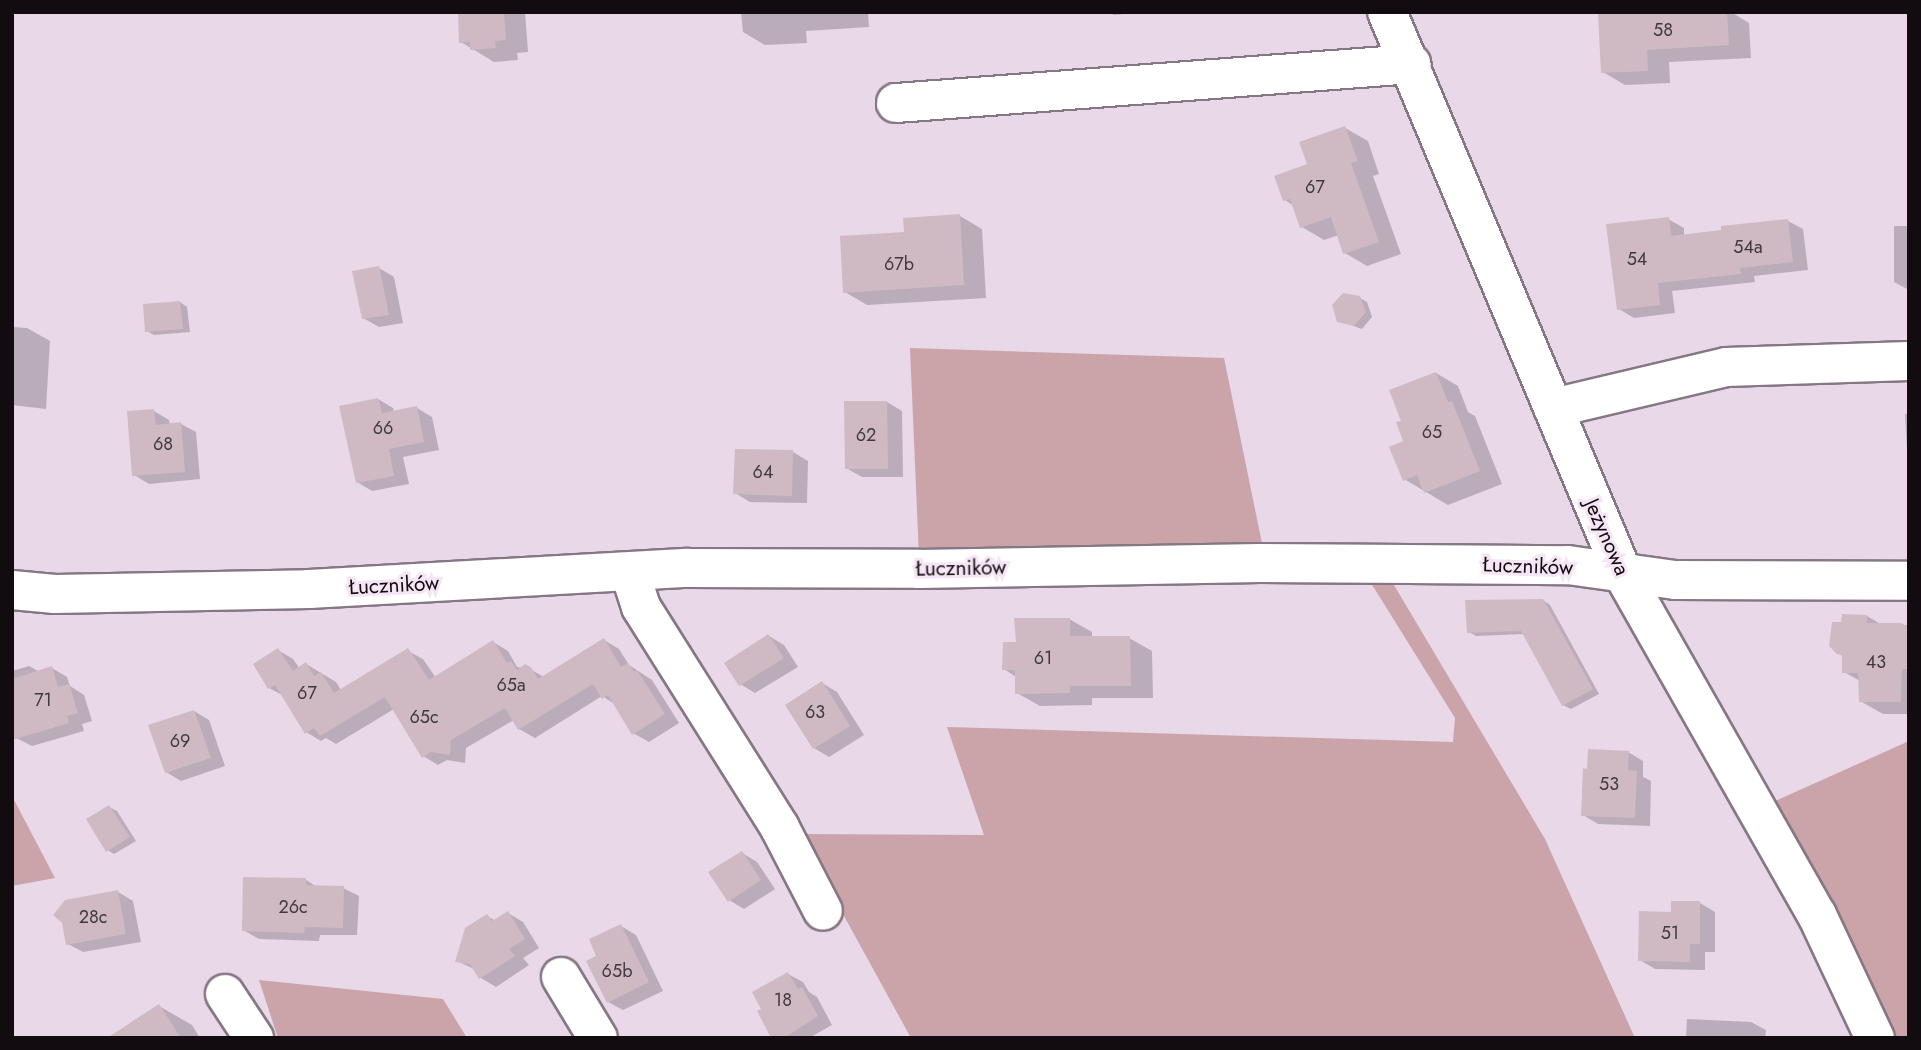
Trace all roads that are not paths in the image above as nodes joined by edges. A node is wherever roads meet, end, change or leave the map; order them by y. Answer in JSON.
{"nodes":[{"id":1,"x":1387,"y":12,"type":"edge"},
{"id":2,"x":1412,"y":64,"type":"junction"},
{"id":3,"x":896,"y":103,"type":"dead end"},
{"id":4,"x":1909,"y":361,"type":"edge"},
{"id":5,"x":1553,"y":408,"type":"junction"},
{"id":6,"x":630,"y":573,"type":"junction"},
{"id":7,"x":1623,"y":574,"type":"junction"},
{"id":8,"x":1909,"y":581,"type":"edge"},
{"id":9,"x":12,"y":590,"type":"edge"},
{"id":10,"x":823,"y":911,"type":"dead end"},
{"id":11,"x":561,"y":977,"type":"dead end"},
{"id":12,"x":225,"y":994,"type":"dead end"},
{"id":13,"x":254,"y":1038,"type":"edge"},
{"id":14,"x":598,"y":1038,"type":"edge"},
{"id":15,"x":1875,"y":1038,"type":"edge"}],
"edges":[{"from":1,"to":2,"type":"street","name":"Jeżynowa"},
{"from":2,"to":3,"type":"street"},
{"from":2,"to":5,"type":"street","name":"Jeżynowa"},
{"from":4,"to":5,"type":"street"},
{"from":5,"to":7,"type":"street","name":"Jeżynowa"},
{"from":6,"to":7,"type":"street","name":"Łuczników"},
{"from":6,"to":9,"type":"street","name":"Łuczników"},
{"from":6,"to":10,"type":"street"},
{"from":7,"to":8,"type":"street","name":"Łuczników"},
{"from":7,"to":15,"type":"street","name":"Jeżynowa"},
{"from":11,"to":14,"type":"street"},
{"from":12,"to":13,"type":"street"}]}
